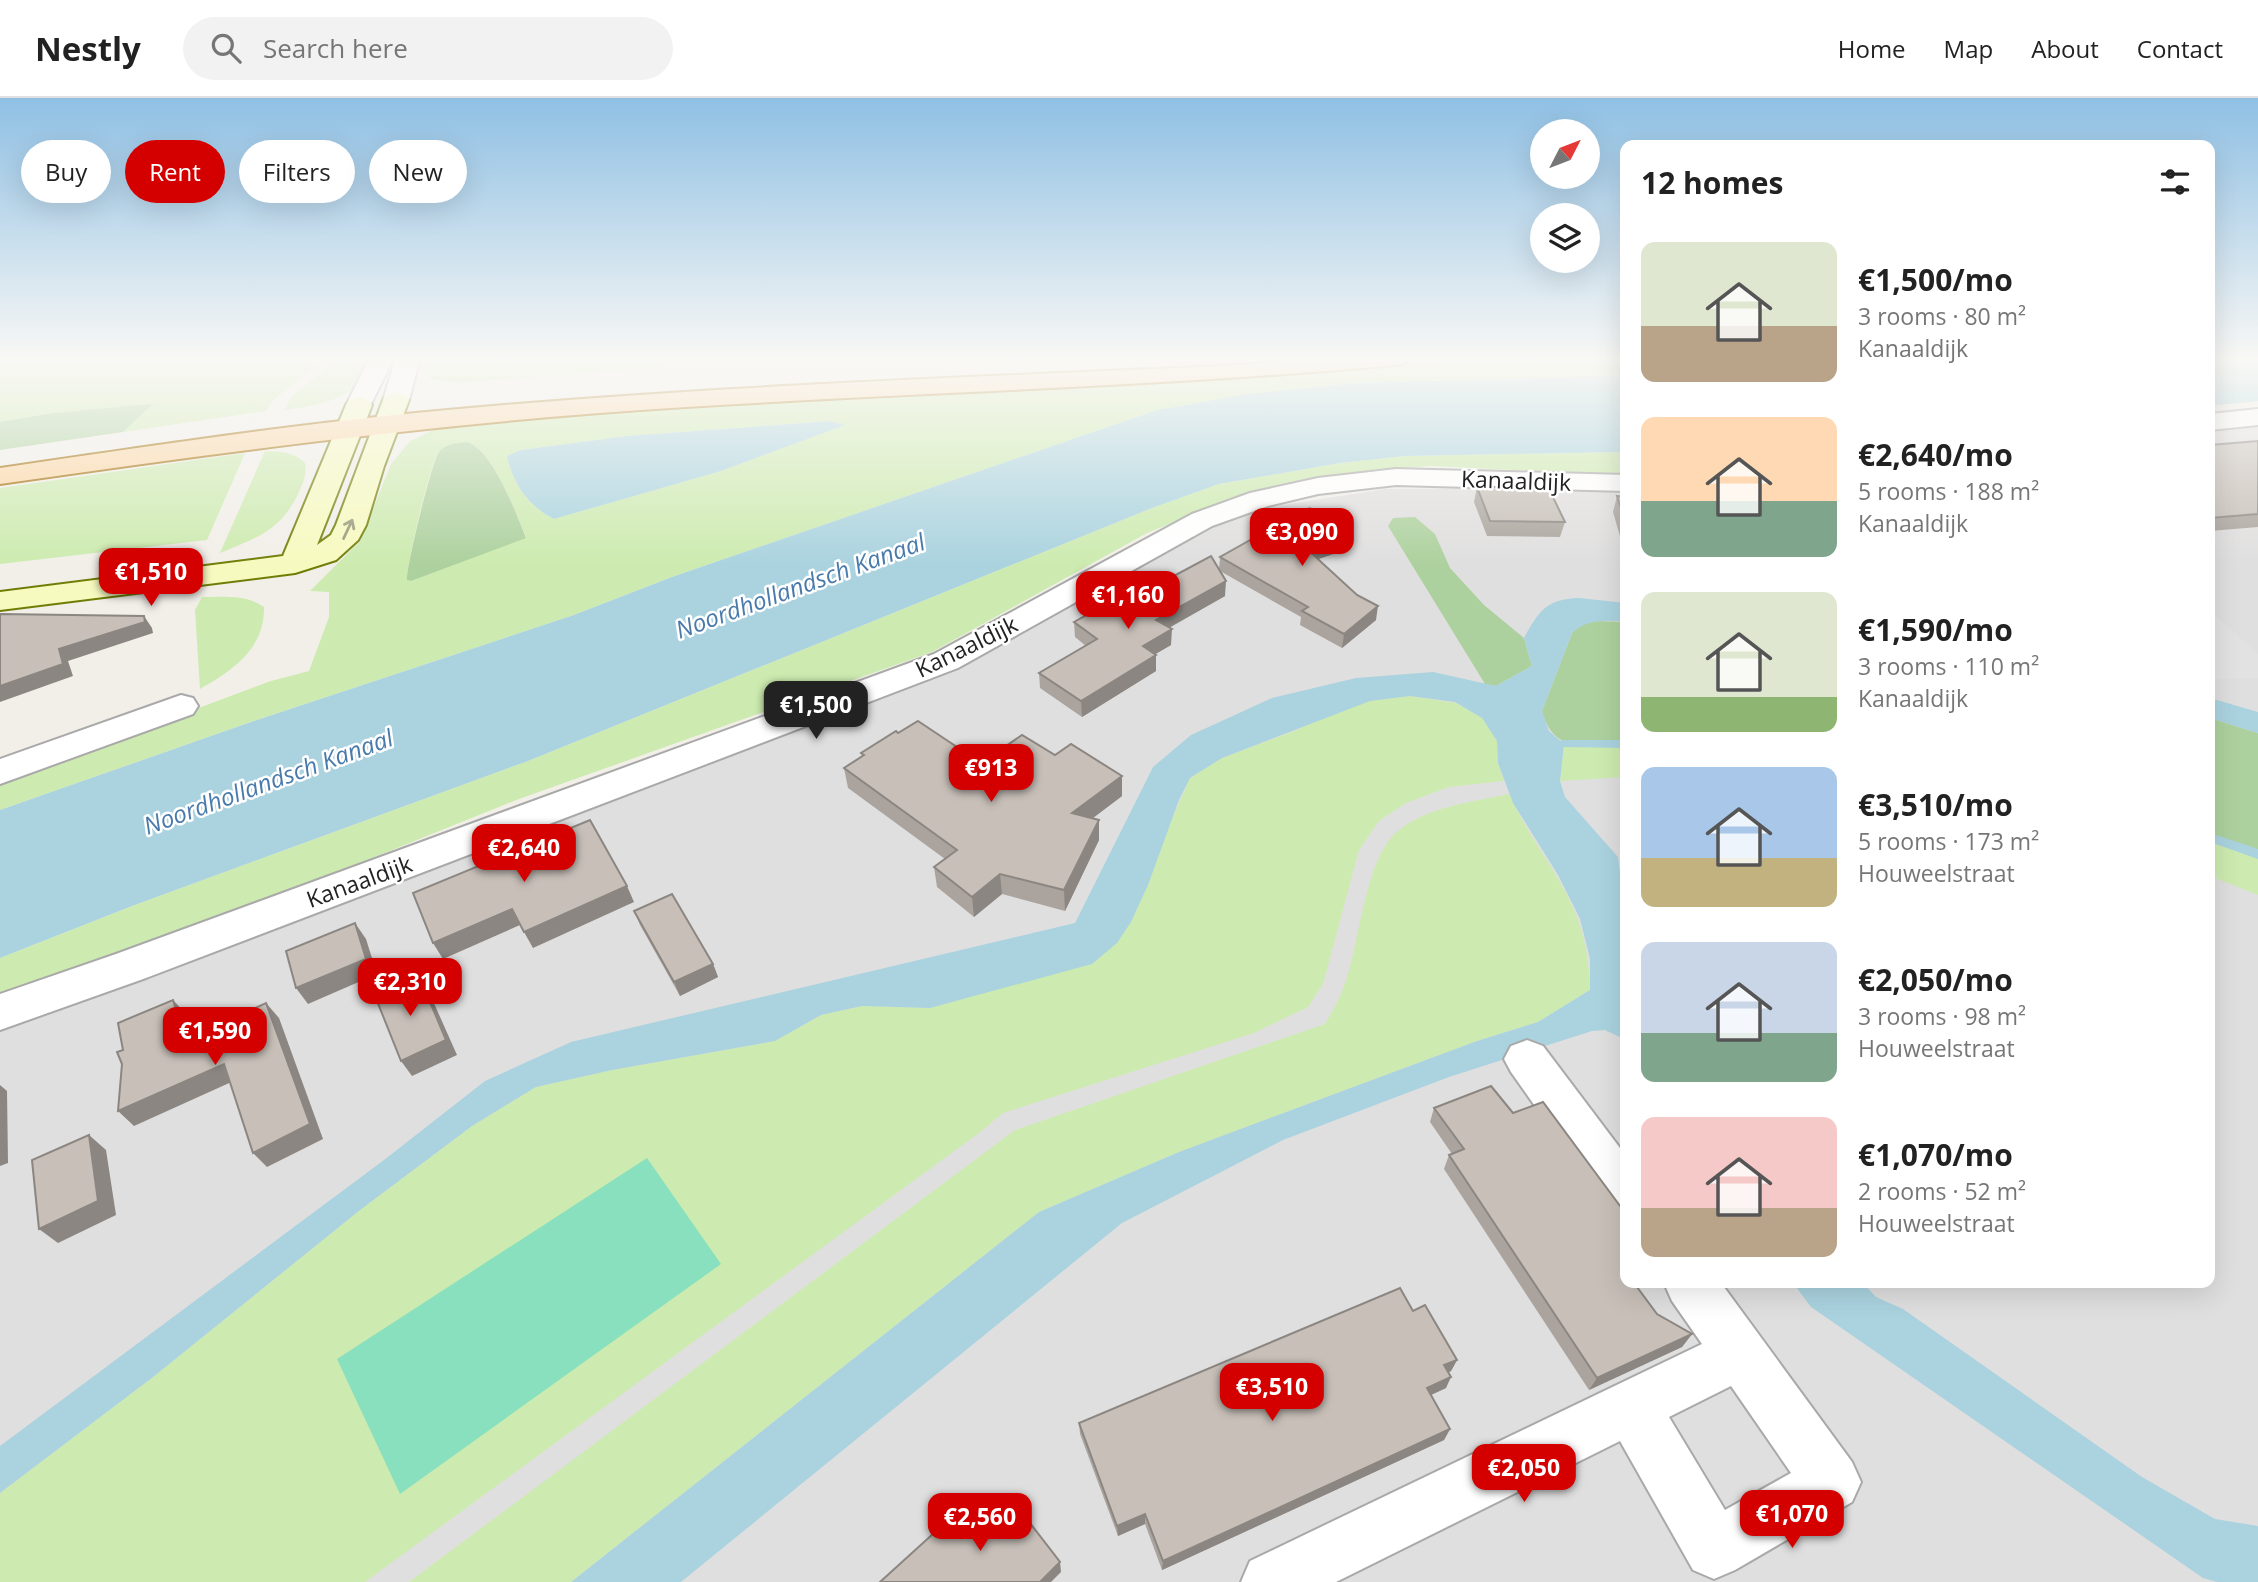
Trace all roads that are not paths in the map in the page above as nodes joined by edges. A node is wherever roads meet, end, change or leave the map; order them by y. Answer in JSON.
{"nodes":[{"id":1,"x":181,"y":427,"type":"edge"},
{"id":2,"x":303,"y":427,"type":"edge"},
{"id":3,"x":350,"y":427,"type":"edge"},
{"id":4,"x":386,"y":427,"type":"edge"},
{"id":5,"x":0,"y":455,"type":"edge"},
{"id":6,"x":0,"y":476,"type":"edge"},
{"id":7,"x":1620,"y":483,"type":"edge"},
{"id":8,"x":295,"y":564,"type":"junction"},
{"id":9,"x":0,"y":601,"type":"edge"},
{"id":10,"x":181,"y":706,"type":"dead end"},
{"id":11,"x":0,"y":772,"type":"edge"},
{"id":12,"x":0,"y":1012,"type":"edge"},
{"id":13,"x":1527,"y":1059,"type":"dead end"},
{"id":14,"x":1620,"y":1187,"type":"edge"},
{"id":15,"x":1694,"y":1288,"type":"edge"},
{"id":16,"x":1741,"y":1353,"type":"junction"},
{"id":17,"x":1632,"y":1408,"type":"junction"},
{"id":18,"x":1271,"y":1582,"type":"edge"}],
"edges":[{"from":1,"to":5,"type":"main road"},
{"from":2,"to":6,"type":"main road"},
{"from":3,"to":8,"type":"main road"},
{"from":8,"to":4,"type":"main road","one_way":true},
{"from":7,"to":12,"type":"street","name":"Kanaaldijk"},
{"from":8,"to":9,"type":"main road"},
{"from":10,"to":11,"type":"street"},
{"from":13,"to":14,"type":"street"},
{"from":15,"to":16,"type":"street"},
{"from":16,"to":17,"type":"street"},
{"from":16,"to":17,"type":"street"},
{"from":17,"to":18,"type":"street"}]}
